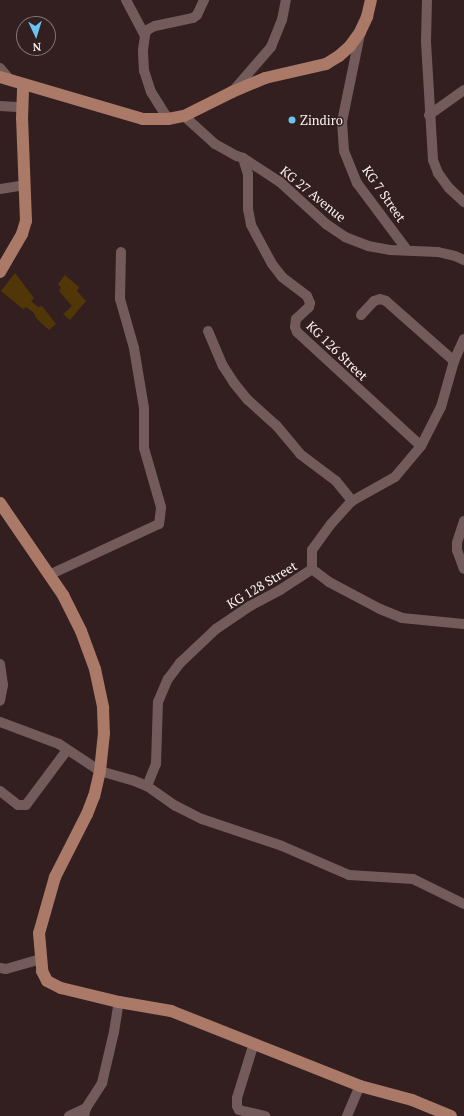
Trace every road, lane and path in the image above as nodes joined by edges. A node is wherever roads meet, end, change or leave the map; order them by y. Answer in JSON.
{"nodes":[{"id":1,"x":126,"y":0,"type":"edge"},
{"id":2,"x":204,"y":0,"type":"edge"},
{"id":3,"x":286,"y":0,"type":"edge"},
{"id":4,"x":370,"y":0,"type":"edge"},
{"id":5,"x":427,"y":0,"type":"edge"},
{"id":6,"x":360,"y":32,"type":"junction"},
{"id":7,"x":145,"y":36,"type":"junction"},
{"id":8,"x":0,"y":68,"type":"edge"},
{"id":9,"x":6,"y":79,"type":"edge"},
{"id":10,"x":23,"y":84,"type":"junction"},
{"id":11,"x":464,"y":90,"type":"edge"},
{"id":12,"x":232,"y":92,"type":"junction"},
{"id":13,"x":0,"y":106,"type":"edge"},
{"id":14,"x":22,"y":107,"type":"junction"},
{"id":15,"x":429,"y":115,"type":"junction"},
{"id":16,"x":184,"y":116,"type":"junction"},
{"id":17,"x":168,"y":119,"type":"junction"},
{"id":18,"x":243,"y":158,"type":"junction"},
{"id":19,"x":25,"y":185,"type":"junction"},
{"id":20,"x":0,"y":189,"type":"edge"},
{"id":21,"x":464,"y":202,"type":"edge"},
{"id":22,"x":407,"y":250,"type":"junction"},
{"id":23,"x":121,"y":252,"type":"dead end"},
{"id":24,"x":464,"y":260,"type":"edge"},
{"id":25,"x":0,"y":272,"type":"edge"},
{"id":26,"x":361,"y":315,"type":"dead end"},
{"id":27,"x":208,"y":331,"type":"dead end"},
{"id":28,"x":464,"y":339,"type":"edge"},
{"id":29,"x":454,"y":361,"type":"junction"},
{"id":30,"x":421,"y":446,"type":"junction"},
{"id":31,"x":352,"y":502,"type":"junction"},
{"id":32,"x":1,"y":506,"type":"edge"},
{"id":33,"x":464,"y":521,"type":"edge"},
{"id":34,"x":312,"y":569,"type":"junction"},
{"id":35,"x":464,"y":569,"type":"edge"},
{"id":36,"x":50,"y":574,"type":"junction"},
{"id":37,"x":464,"y":624,"type":"edge"},
{"id":38,"x":0,"y":664,"type":"edge"},
{"id":39,"x":0,"y":701,"type":"edge"},
{"id":40,"x":0,"y":722,"type":"edge"},
{"id":41,"x":67,"y":750,"type":"junction"},
{"id":42,"x":100,"y":772,"type":"junction"},
{"id":43,"x":147,"y":786,"type":"junction"},
{"id":44,"x":0,"y":791,"type":"edge"},
{"id":45,"x":464,"y":904,"type":"edge"},
{"id":46,"x":40,"y":959,"type":"junction"},
{"id":47,"x":0,"y":968,"type":"edge"},
{"id":48,"x":119,"y":1002,"type":"junction"},
{"id":49,"x":254,"y":1044,"type":"junction"},
{"id":50,"x":360,"y":1086,"type":"junction"},
{"id":51,"x":85,"y":1112,"type":"edge"},
{"id":52,"x":68,"y":1116,"type":"edge"},
{"id":53,"x":265,"y":1116,"type":"edge"},
{"id":54,"x":347,"y":1116,"type":"edge"},
{"id":55,"x":451,"y":1116,"type":"edge"}],
"edges":[{"from":1,"to":7,"type":"street"},
{"from":2,"to":7,"type":"street"},
{"from":3,"to":12,"type":"street"},
{"from":4,"to":6,"type":"main road"},
{"from":5,"to":15,"type":"street"},
{"from":6,"to":12,"type":"main road"},
{"from":6,"to":22,"type":"street","name":"KG 7 Street"},
{"from":7,"to":17,"type":"street"},
{"from":8,"to":9,"type":"street"},
{"from":9,"to":10,"type":"main road"},
{"from":10,"to":14,"type":"main road"},
{"from":10,"to":17,"type":"main road"},
{"from":11,"to":15,"type":"street"},
{"from":12,"to":16,"type":"main road"},
{"from":13,"to":14,"type":"street"},
{"from":14,"to":19,"type":"main road"},
{"from":15,"to":21,"type":"street"},
{"from":16,"to":17,"type":"main road"},
{"from":16,"to":18,"type":"street","name":"KG 27 Avenue"},
{"from":18,"to":22,"type":"street","name":"KG 27 Avenue"},
{"from":18,"to":30,"type":"street","name":"KG 126 Street"},
{"from":19,"to":20,"type":"street"},
{"from":19,"to":25,"type":"main road"},
{"from":22,"to":24,"type":"street","name":"KG 27 Avenue"},
{"from":23,"to":36,"type":"street"},
{"from":26,"to":29,"type":"street"},
{"from":27,"to":31,"type":"street"},
{"from":28,"to":29,"type":"street","name":"KG 128 Street"},
{"from":29,"to":30,"type":"street","name":"KG 128 Street"},
{"from":30,"to":31,"type":"street","name":"KG 128 Street"},
{"from":31,"to":34,"type":"street","name":"KG 128 Street"},
{"from":32,"to":36,"type":"main road"},
{"from":33,"to":35,"type":"street"},
{"from":34,"to":37,"type":"street"},
{"from":34,"to":43,"type":"street","name":"KG 128 Street"},
{"from":36,"to":42,"type":"main road"},
{"from":38,"to":39,"type":"street"},
{"from":40,"to":41,"type":"street"},
{"from":41,"to":42,"type":"street"},
{"from":41,"to":44,"type":"street"},
{"from":42,"to":43,"type":"street"},
{"from":42,"to":46,"type":"main road"},
{"from":43,"to":45,"type":"street"},
{"from":46,"to":47,"type":"street"},
{"from":46,"to":48,"type":"main road"},
{"from":48,"to":49,"type":"main road"},
{"from":48,"to":51,"type":"street"},
{"from":49,"to":50,"type":"main road"},
{"from":49,"to":53,"type":"street"},
{"from":50,"to":54,"type":"street"},
{"from":50,"to":55,"type":"main road"},
{"from":51,"to":52,"type":"street"}]}
